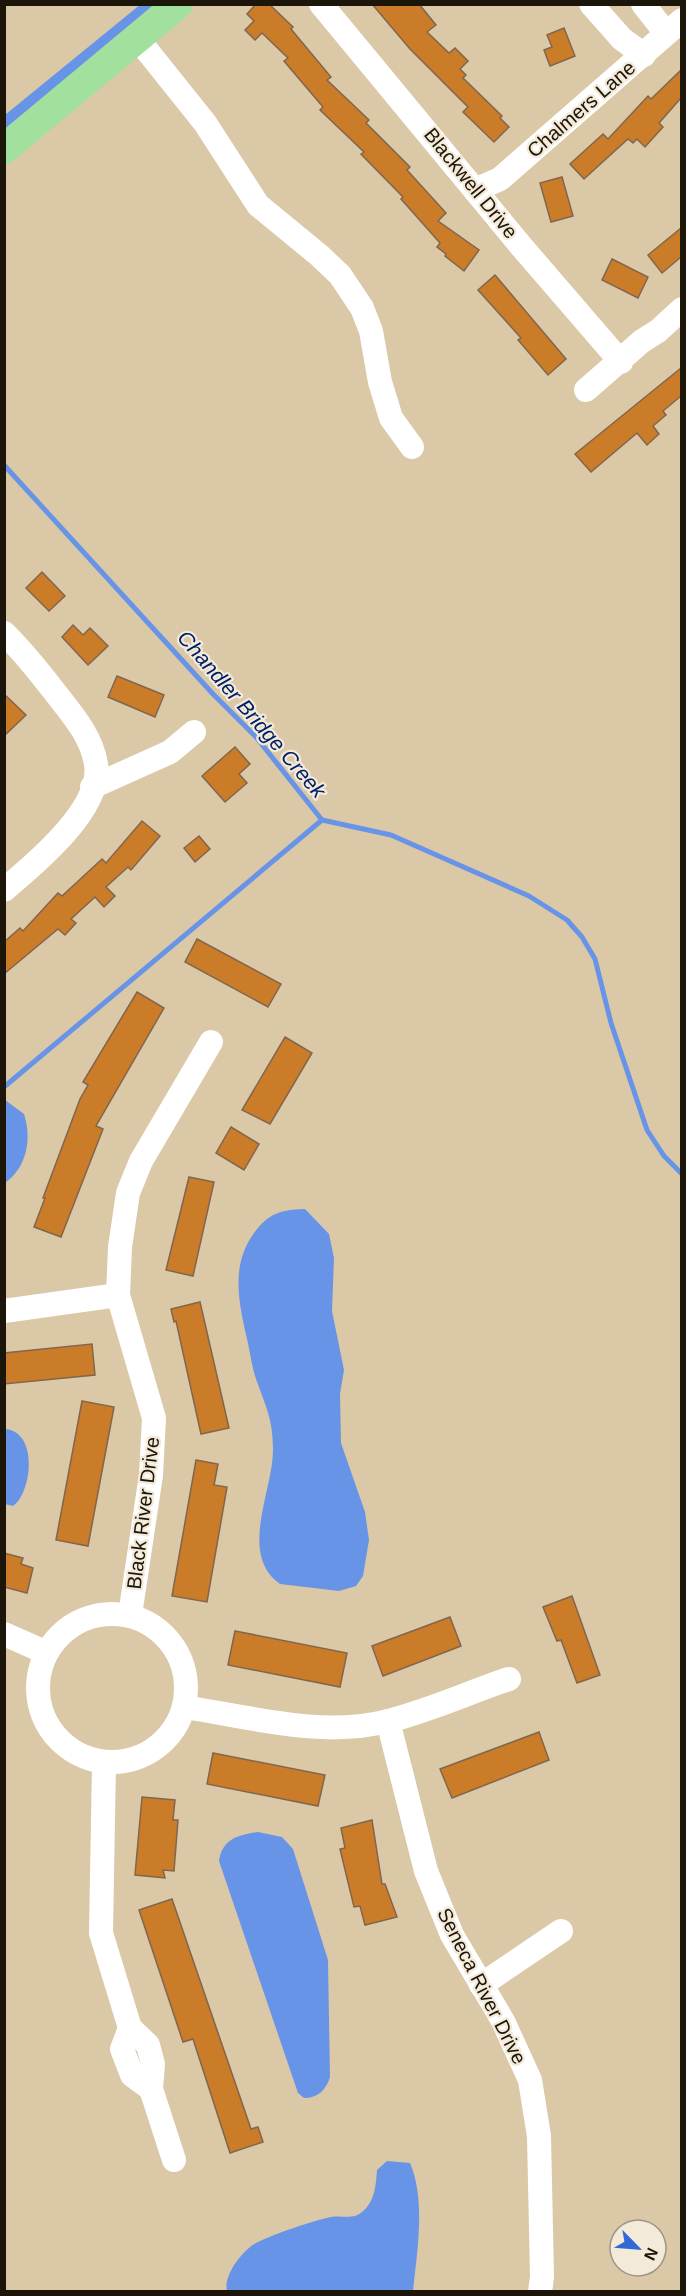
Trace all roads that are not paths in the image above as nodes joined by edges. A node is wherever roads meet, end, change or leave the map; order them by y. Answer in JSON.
{"nodes":[{"id":1,"x":178,"y":4,"type":"edge"},
{"id":2,"x":321,"y":4,"type":"edge"},
{"id":3,"x":591,"y":4,"type":"edge"},
{"id":4,"x":643,"y":4,"type":"edge"},
{"id":5,"x":674,"y":26,"type":"edge"},
{"id":6,"x":137,"y":38,"type":"junction"},
{"id":7,"x":644,"y":55,"type":"junction"},
{"id":8,"x":4,"y":149,"type":"edge"},
{"id":9,"x":475,"y":190,"type":"junction"},
{"id":10,"x":681,"y":309,"type":"edge"},
{"id":11,"x":621,"y":362,"type":"junction"},
{"id":12,"x":586,"y":390,"type":"dead end"},
{"id":13,"x":412,"y":447,"type":"dead end"},
{"id":14,"x":4,"y":633,"type":"edge"},
{"id":15,"x":194,"y":732,"type":"dead end"},
{"id":16,"x":92,"y":787,"type":"junction"},
{"id":17,"x":4,"y":890,"type":"edge"},
{"id":18,"x":211,"y":1042,"type":"dead end"},
{"id":19,"x":118,"y":1295,"type":"junction"},
{"id":20,"x":4,"y":1311,"type":"edge"},
{"id":21,"x":130,"y":1616,"type":"junction"},
{"id":22,"x":4,"y":1634,"type":"edge"},
{"id":23,"x":45,"y":1652,"type":"junction"},
{"id":24,"x":509,"y":1679,"type":"dead end"},
{"id":25,"x":184,"y":1707,"type":"junction"},
{"id":26,"x":388,"y":1721,"type":"junction"},
{"id":27,"x":104,"y":1763,"type":"junction"},
{"id":28,"x":561,"y":1931,"type":"dead end"},
{"id":29,"x":481,"y":1984,"type":"junction"},
{"id":30,"x":174,"y":2160,"type":"dead end"},
{"id":31,"x":540,"y":2292,"type":"edge"}],
"edges":[{"from":1,"to":6,"type":"main road"},
{"from":2,"to":9,"type":"street","name":"Blackwell Drive"},
{"from":3,"to":7,"type":"street"},
{"from":4,"to":5,"type":"street"},
{"from":5,"to":7,"type":"street","name":"Chalmers Lane"},
{"from":6,"to":8,"type":"main road"},
{"from":6,"to":13,"type":"street"},
{"from":7,"to":9,"type":"street","name":"Chalmers Lane"},
{"from":9,"to":11,"type":"street","name":"Blackwell Drive"},
{"from":10,"to":11,"type":"street"},
{"from":11,"to":12,"type":"street"},
{"from":14,"to":16,"type":"street"},
{"from":15,"to":16,"type":"street"},
{"from":16,"to":17,"type":"street"},
{"from":18,"to":19,"type":"street","name":"Black River Drive"},
{"from":19,"to":20,"type":"street"},
{"from":19,"to":21,"type":"street","name":"Black River Drive"},
{"from":21,"to":23,"type":"street"},
{"from":21,"to":25,"type":"street"},
{"from":22,"to":23,"type":"street"},
{"from":23,"to":27,"type":"street"},
{"from":24,"to":26,"type":"street"},
{"from":25,"to":26,"type":"street"},
{"from":25,"to":27,"type":"street"},
{"from":26,"to":29,"type":"street","name":"Seneca River Drive"},
{"from":27,"to":30,"type":"street"},
{"from":28,"to":29,"type":"street"},
{"from":29,"to":31,"type":"street","name":"Seneca River Drive"}]}
